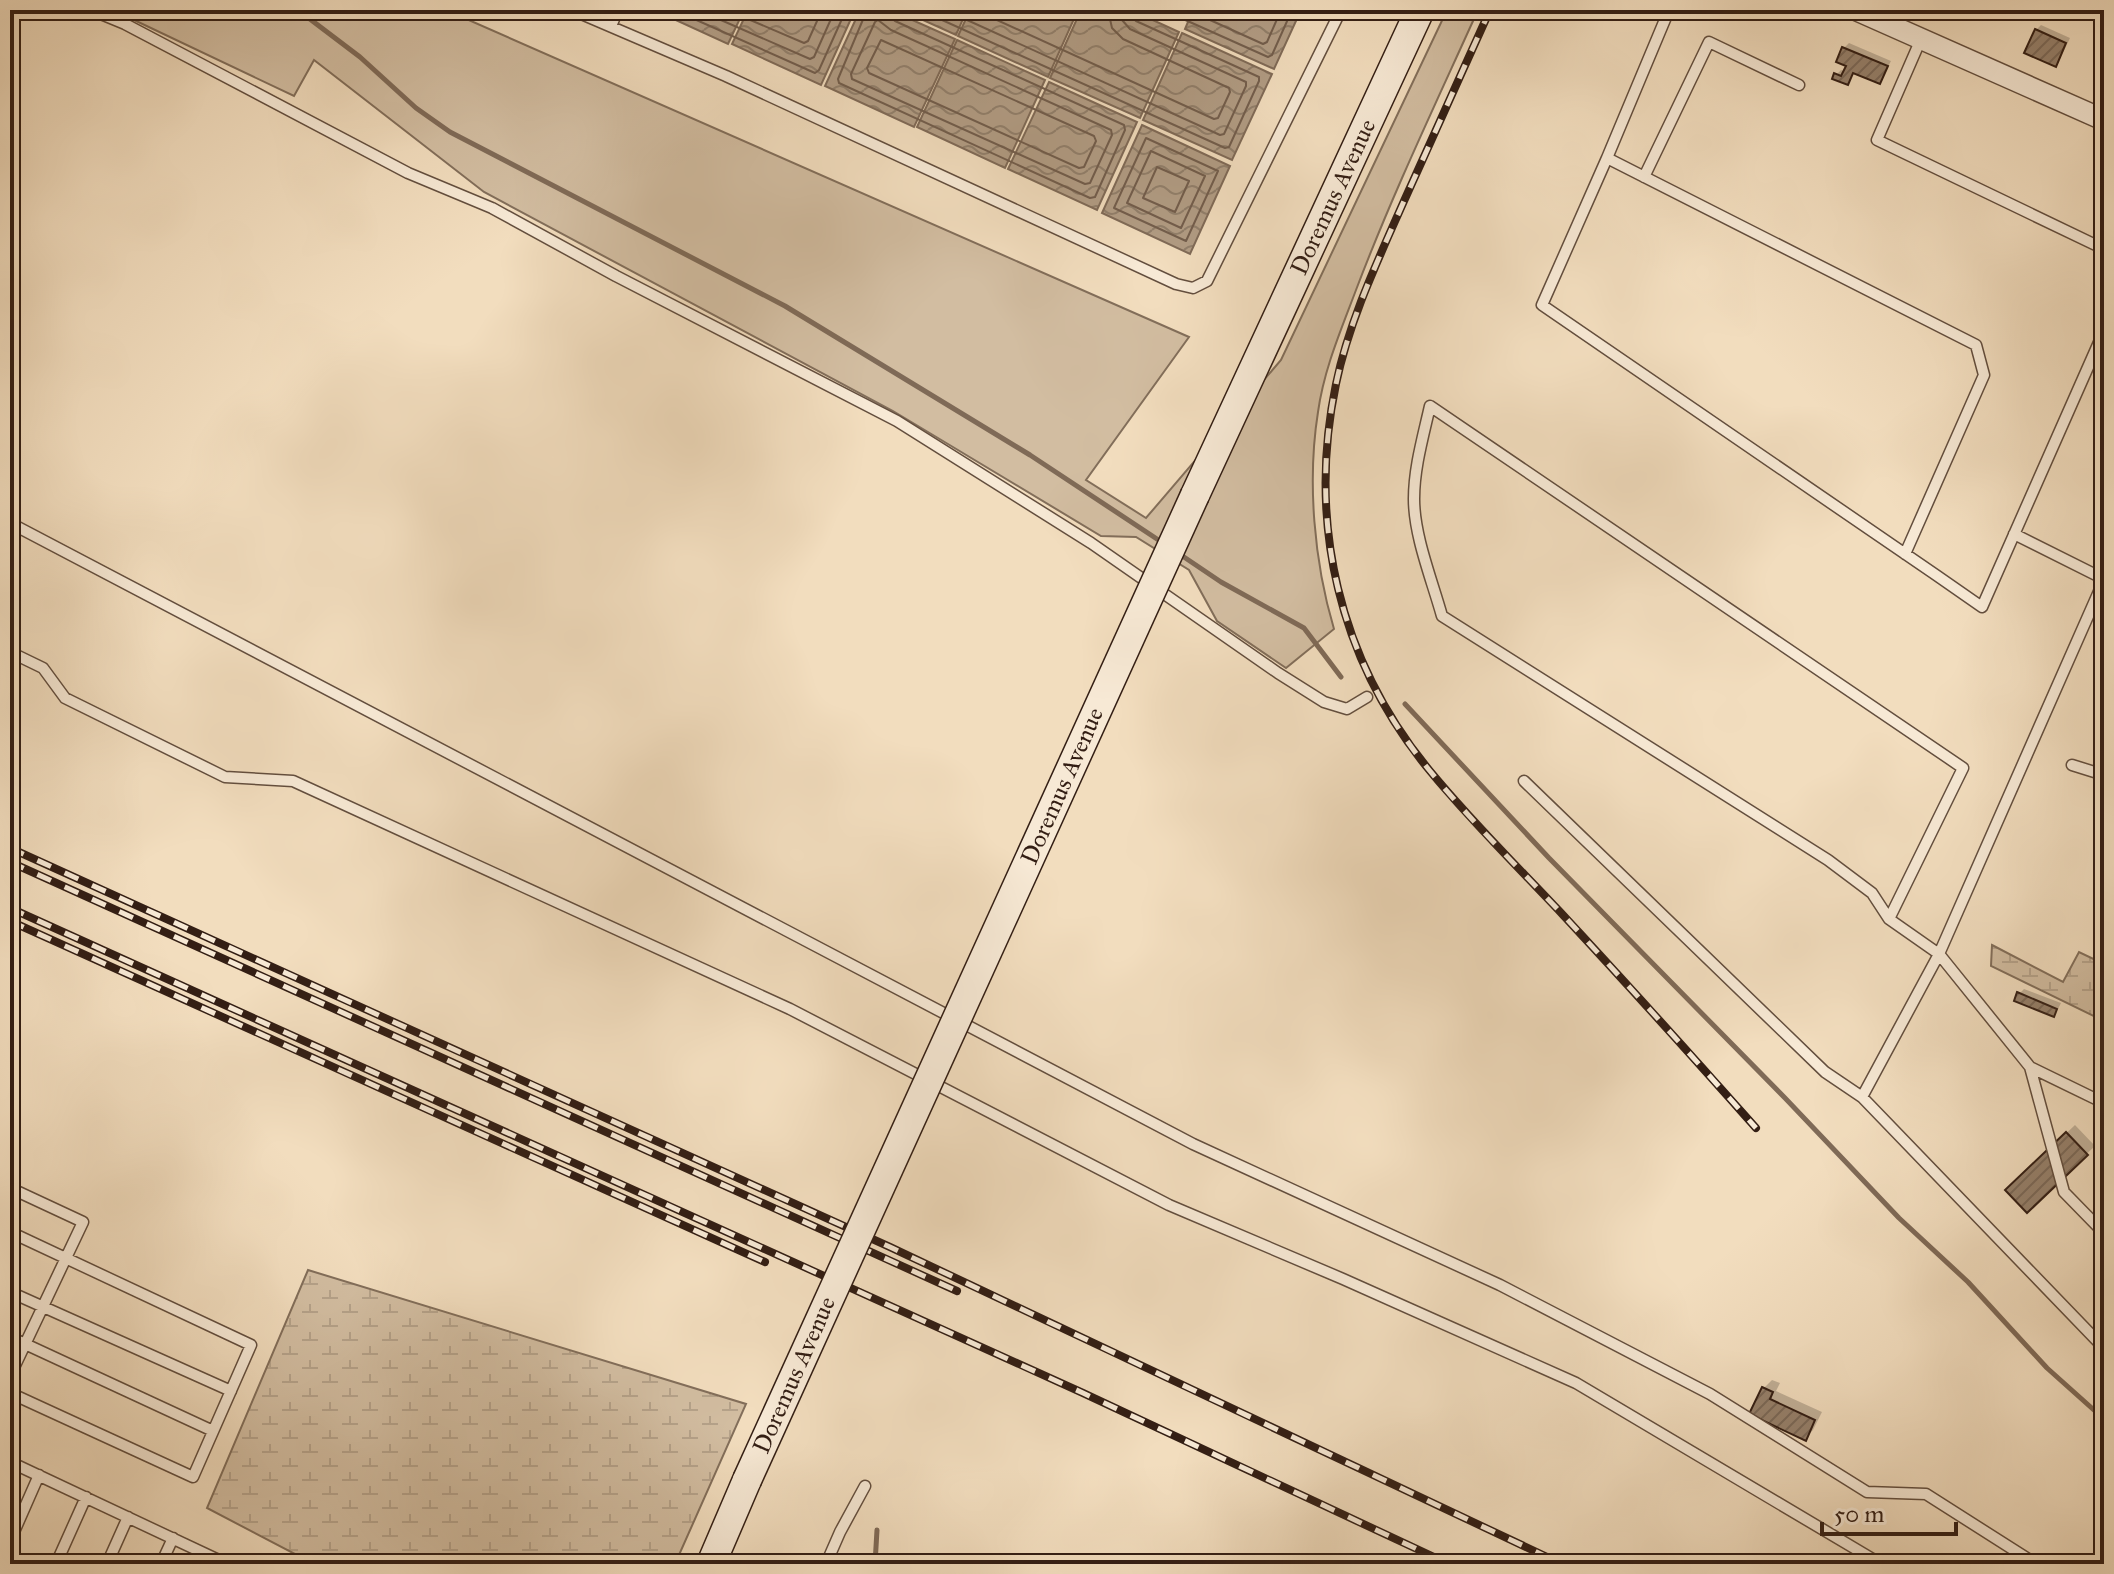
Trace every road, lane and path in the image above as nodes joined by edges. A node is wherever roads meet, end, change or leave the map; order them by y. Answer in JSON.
{"nodes":[{"id":1,"x":91,"y":10,"type":"edge"},
{"id":2,"x":572,"y":10,"type":"edge"},
{"id":3,"x":618,"y":10,"type":"edge"},
{"id":4,"x":1341,"y":10,"type":"edge"},
{"id":5,"x":1420,"y":10,"type":"edge"},
{"id":6,"x":1669,"y":10,"type":"edge"},
{"id":7,"x":1856,"y":10,"type":"edge"},
{"id":8,"x":611,"y":26,"type":"junction"},
{"id":9,"x":1921,"y":39,"type":"junction"},
{"id":10,"x":1799,"y":85,"type":"dead end"},
{"id":11,"x":2104,"y":120,"type":"edge"},
{"id":12,"x":1607,"y":158,"type":"junction"},
{"id":13,"x":1644,"y":177,"type":"junction"},
{"id":14,"x":2104,"y":249,"type":"edge"},
{"id":15,"x":2104,"y":331,"type":"edge"},
{"id":16,"x":10,"y":523,"type":"edge"},
{"id":17,"x":2014,"y":534,"type":"junction"},
{"id":18,"x":1905,"y":554,"type":"junction"},
{"id":19,"x":2104,"y":579,"type":"edge"},
{"id":20,"x":10,"y":652,"type":"edge"},
{"id":21,"x":1367,"y":697,"type":"dead end"},
{"id":22,"x":2072,"y":765,"type":"dead end"},
{"id":23,"x":2104,"y":775,"type":"edge"},
{"id":24,"x":1524,"y":781,"type":"dead end"},
{"id":25,"x":1889,"y":919,"type":"junction"},
{"id":26,"x":1939,"y":954,"type":"junction"},
{"id":27,"x":2030,"y":1067,"type":"junction"},
{"id":28,"x":1862,"y":1097,"type":"junction"},
{"id":29,"x":2104,"y":1103,"type":"edge"},
{"id":30,"x":10,"y":1188,"type":"edge"},
{"id":31,"x":10,"y":1232,"type":"edge"},
{"id":32,"x":2104,"y":1233,"type":"edge"},
{"id":33,"x":66,"y":1258,"type":"junction"},
{"id":34,"x":10,"y":1292,"type":"edge"},
{"id":35,"x":42,"y":1307,"type":"junction"},
{"id":36,"x":10,"y":1337,"type":"edge"},
{"id":37,"x":25,"y":1344,"type":"junction"},
{"id":38,"x":2104,"y":1348,"type":"edge"},
{"id":39,"x":10,"y":1376,"type":"edge"},
{"id":40,"x":231,"y":1391,"type":"junction"},
{"id":41,"x":10,"y":1393,"type":"edge"},
{"id":42,"x":213,"y":1431,"type":"junction"},
{"id":43,"x":10,"y":1462,"type":"edge"},
{"id":44,"x":39,"y":1475,"type":"junction"},
{"id":45,"x":865,"y":1486,"type":"dead end"},
{"id":46,"x":86,"y":1497,"type":"junction"},
{"id":47,"x":128,"y":1517,"type":"junction"},
{"id":48,"x":173,"y":1538,"type":"junction"},
{"id":49,"x":10,"y":1541,"type":"edge"},
{"id":50,"x":224,"y":1563,"type":"edge"},
{"id":51,"x":56,"y":1564,"type":"edge"},
{"id":52,"x":107,"y":1564,"type":"edge"},
{"id":53,"x":161,"y":1564,"type":"edge"},
{"id":54,"x":711,"y":1564,"type":"edge"},
{"id":55,"x":826,"y":1564,"type":"edge"},
{"id":56,"x":1881,"y":1564,"type":"edge"},
{"id":57,"x":2036,"y":1564,"type":"edge"}],
"edges":[{"from":1,"to":21,"type":"lane"},
{"from":2,"to":8,"type":"lane"},
{"from":3,"to":8,"type":"lane"},
{"from":4,"to":8,"type":"lane"},
{"from":5,"to":54,"type":"main road","name":"Doremus Avenue","bridge":true},
{"from":6,"to":12,"type":"lane"},
{"from":7,"to":9,"type":"street"},
{"from":9,"to":11,"type":"street"},
{"from":9,"to":14,"type":"lane"},
{"from":10,"to":13,"type":"lane"},
{"from":12,"to":13,"type":"lane"},
{"from":12,"to":18,"type":"lane"},
{"from":13,"to":18,"type":"lane"},
{"from":15,"to":17,"type":"lane"},
{"from":16,"to":57,"type":"lane"},
{"from":17,"to":18,"type":"lane"},
{"from":17,"to":19,"type":"lane"},
{"from":19,"to":26,"type":"lane"},
{"from":20,"to":56,"type":"lane"},
{"from":22,"to":23,"type":"lane"},
{"from":24,"to":28,"type":"lane"},
{"from":25,"to":25,"type":"lane"},
{"from":25,"to":26,"type":"lane"},
{"from":26,"to":27,"type":"lane"},
{"from":26,"to":28,"type":"lane"},
{"from":27,"to":29,"type":"lane"},
{"from":27,"to":32,"type":"lane"},
{"from":28,"to":38,"type":"lane"},
{"from":30,"to":33,"type":"lane"},
{"from":31,"to":33,"type":"lane"},
{"from":33,"to":35,"type":"lane"},
{"from":33,"to":40,"type":"lane"},
{"from":34,"to":35,"type":"lane"},
{"from":35,"to":37,"type":"lane"},
{"from":35,"to":40,"type":"lane"},
{"from":36,"to":37,"type":"lane"},
{"from":37,"to":39,"type":"lane"},
{"from":37,"to":42,"type":"lane"},
{"from":40,"to":42,"type":"lane"},
{"from":41,"to":42,"type":"lane"},
{"from":43,"to":44,"type":"lane"},
{"from":44,"to":46,"type":"lane"},
{"from":44,"to":49,"type":"lane"},
{"from":45,"to":55,"type":"lane"},
{"from":46,"to":47,"type":"lane"},
{"from":46,"to":51,"type":"lane"},
{"from":47,"to":48,"type":"lane"},
{"from":47,"to":52,"type":"lane"},
{"from":48,"to":50,"type":"lane"},
{"from":48,"to":53,"type":"lane"}]}
